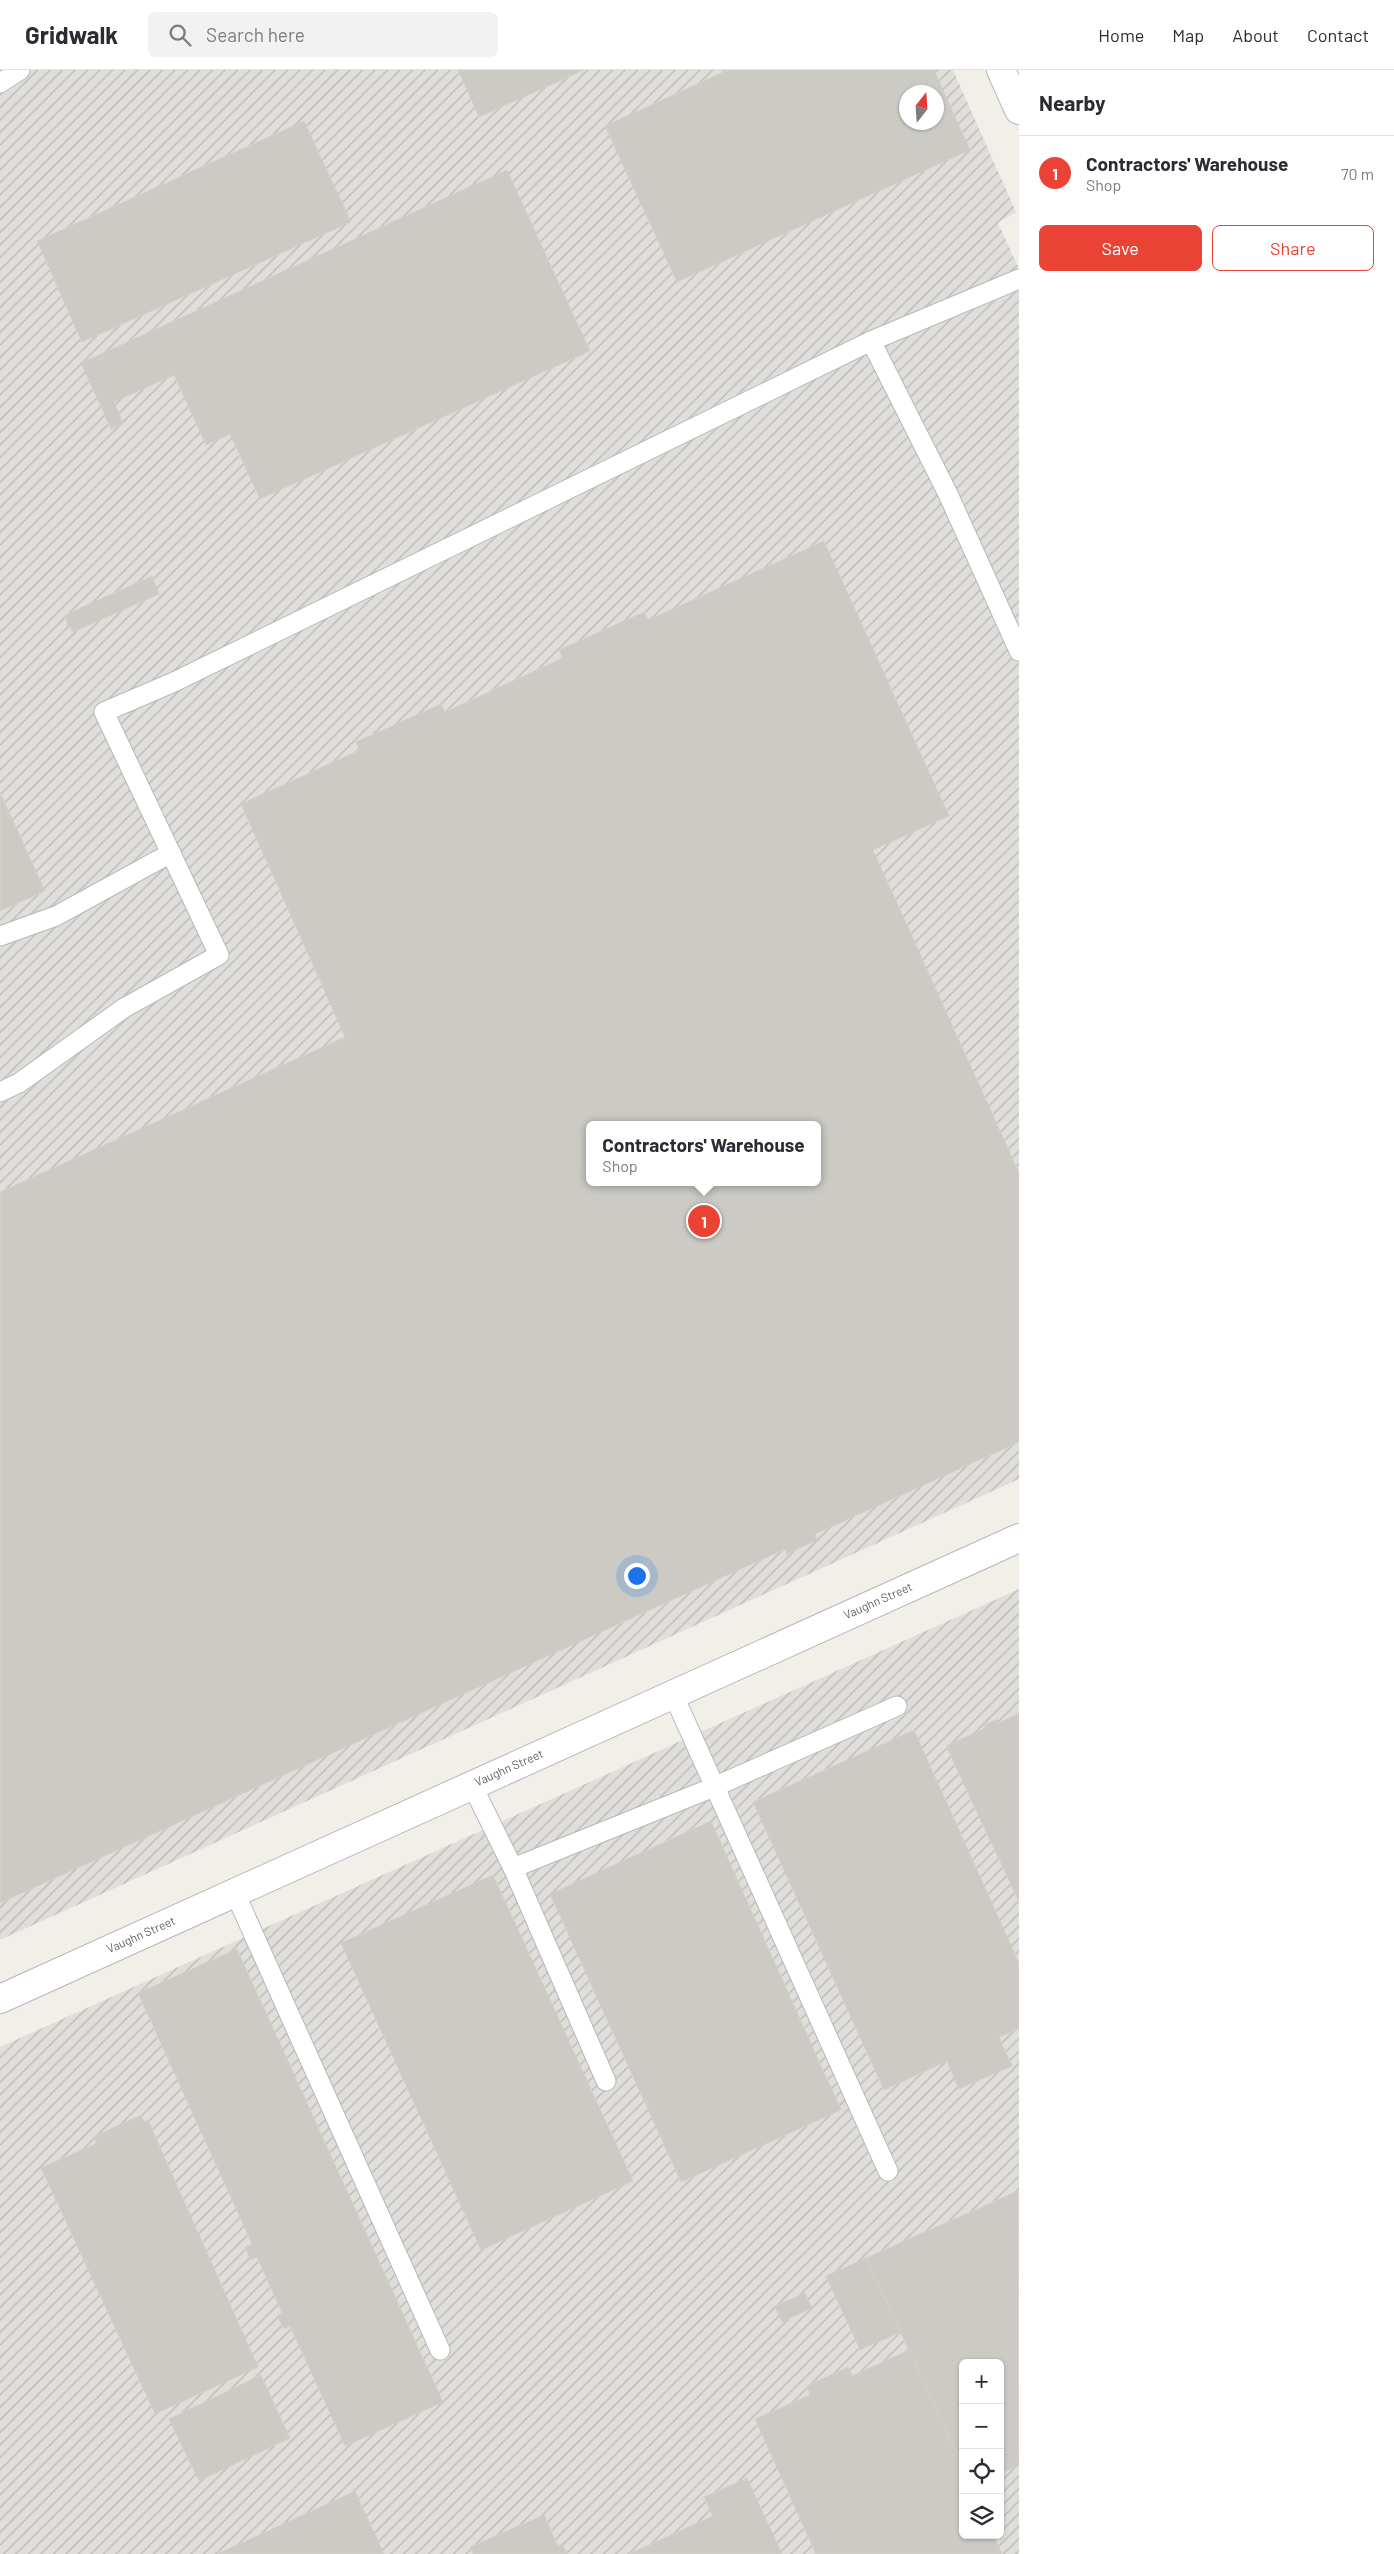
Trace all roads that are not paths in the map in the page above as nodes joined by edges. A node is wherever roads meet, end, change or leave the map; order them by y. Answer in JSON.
{"nodes":[{"id":1,"x":20,"y":70,"type":"edge"},
{"id":2,"x":1001,"y":70,"type":"edge"},
{"id":3,"x":0,"y":83,"type":"edge"},
{"id":4,"x":1019,"y":110,"type":"edge"},
{"id":5,"x":1019,"y":279,"type":"edge"},
{"id":6,"x":871,"y":341,"type":"junction"},
{"id":7,"x":1019,"y":651,"type":"edge"},
{"id":8,"x":171,"y":853,"type":"junction"},
{"id":9,"x":0,"y":936,"type":"edge"},
{"id":10,"x":0,"y":1092,"type":"edge"},
{"id":11,"x":1019,"y":1538,"type":"edge"},
{"id":12,"x":673,"y":1694,"type":"junction"},
{"id":13,"x":897,"y":1706,"type":"dead end"},
{"id":14,"x":472,"y":1785,"type":"junction"},
{"id":15,"x":714,"y":1787,"type":"junction"},
{"id":16,"x":513,"y":1868,"type":"junction"},
{"id":17,"x":235,"y":1893,"type":"junction"},
{"id":18,"x":0,"y":1999,"type":"edge"},
{"id":19,"x":606,"y":2081,"type":"dead end"},
{"id":20,"x":888,"y":2171,"type":"dead end"},
{"id":21,"x":440,"y":2350,"type":"dead end"}],
"edges":[{"from":1,"to":3,"type":"lane"},
{"from":2,"to":4,"type":"street"},
{"from":5,"to":6,"type":"lane"},
{"from":6,"to":7,"type":"lane"},
{"from":6,"to":8,"type":"lane"},
{"from":8,"to":9,"type":"lane"},
{"from":8,"to":10,"type":"lane"},
{"from":11,"to":12,"type":"street","name":"Vaughn Street"},
{"from":12,"to":14,"type":"street","name":"Vaughn Street"},
{"from":12,"to":15,"type":"lane"},
{"from":13,"to":15,"type":"lane"},
{"from":14,"to":16,"type":"lane"},
{"from":14,"to":17,"type":"street","name":"Vaughn Street"},
{"from":15,"to":16,"type":"lane"},
{"from":15,"to":20,"type":"lane"},
{"from":16,"to":19,"type":"lane"},
{"from":17,"to":18,"type":"street","name":"Vaughn Street"},
{"from":17,"to":21,"type":"lane"}]}
